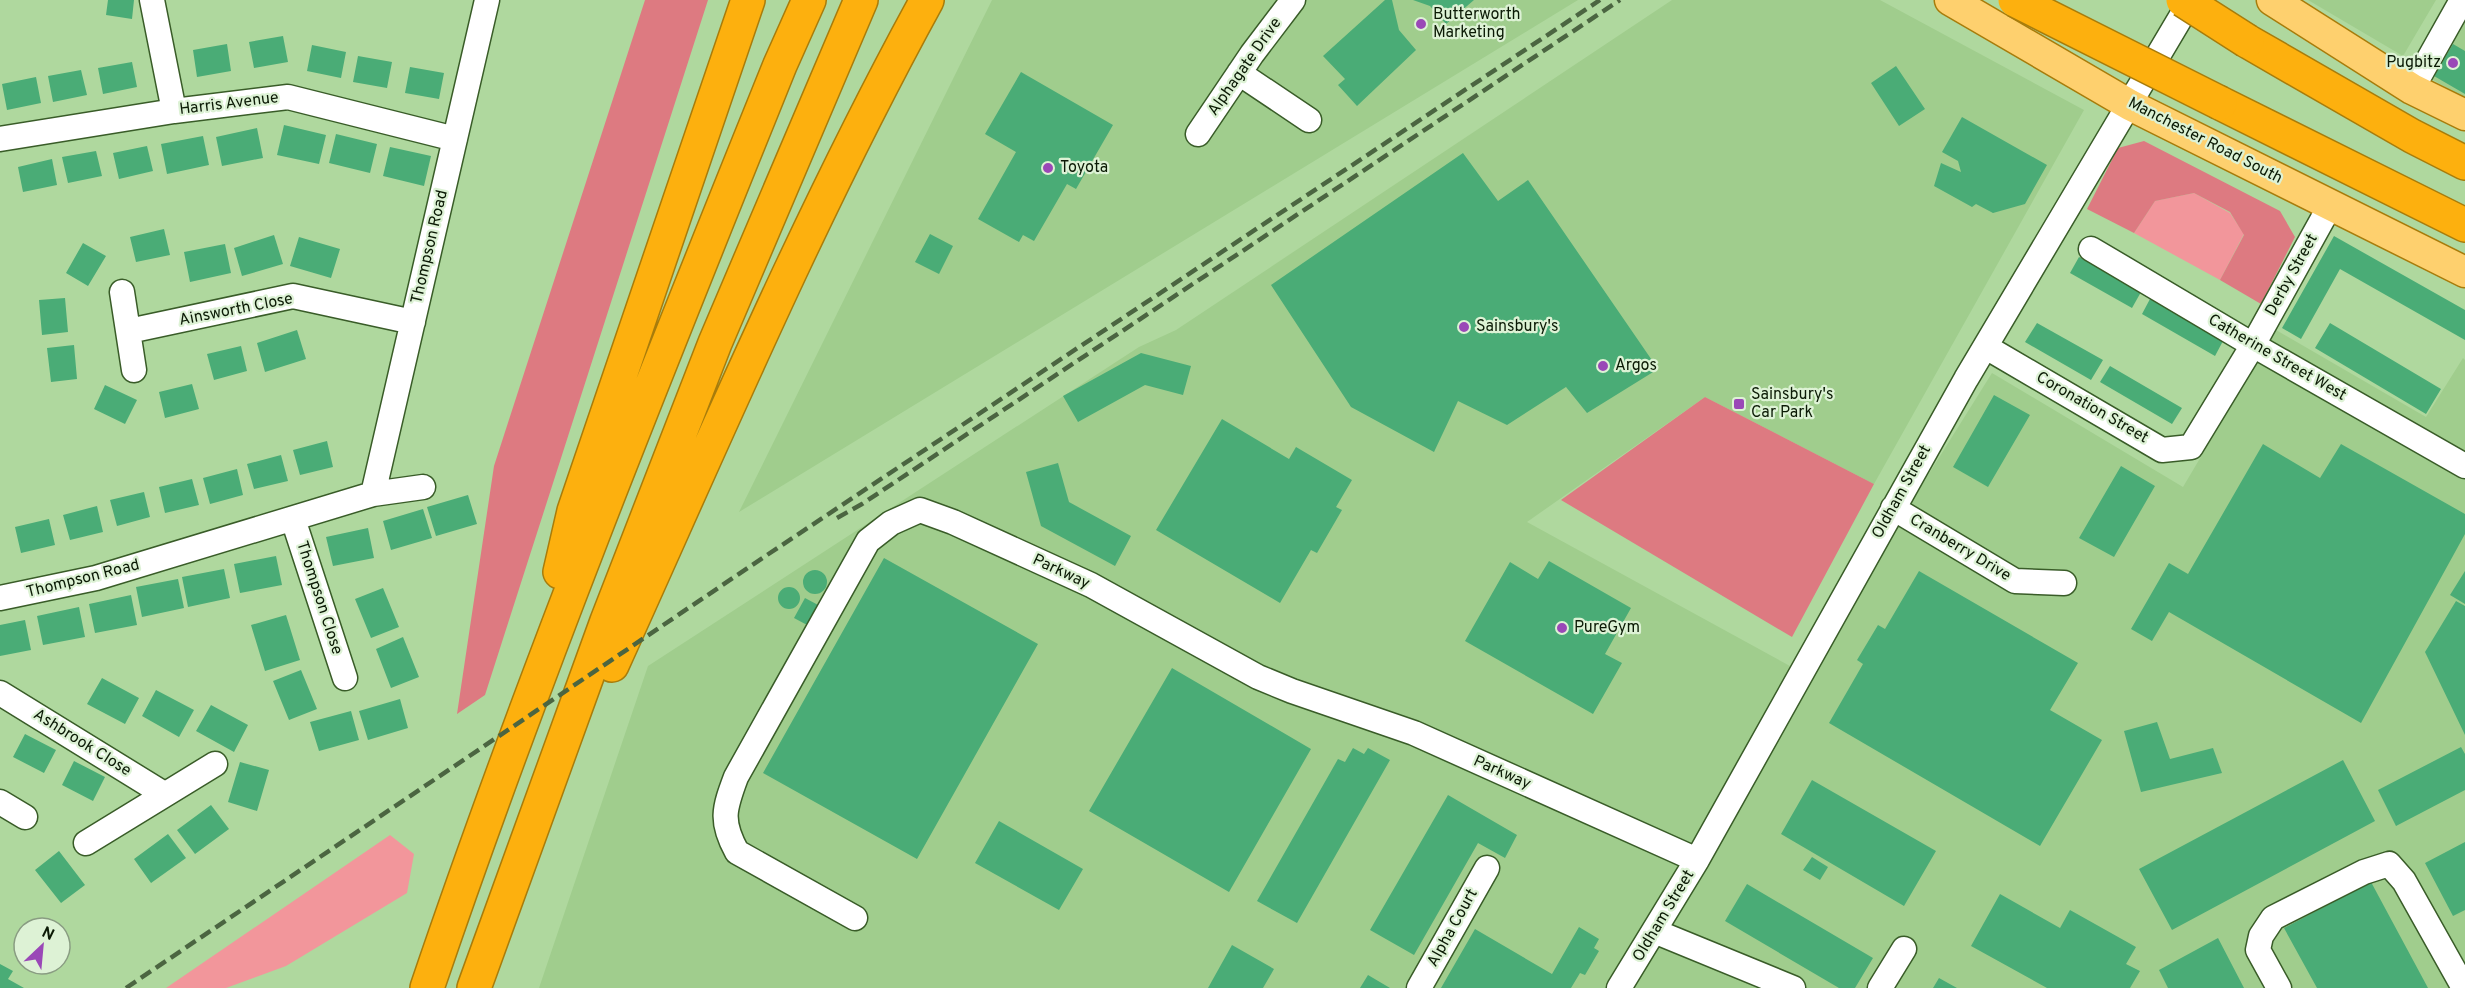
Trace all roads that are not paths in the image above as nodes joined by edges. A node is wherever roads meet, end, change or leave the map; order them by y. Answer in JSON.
{"nodes":[{"id":1,"x":152,"y":0,"type":"edge"},
{"id":2,"x":487,"y":0,"type":"edge"},
{"id":3,"x":748,"y":0,"type":"edge"},
{"id":4,"x":809,"y":0,"type":"edge"},
{"id":5,"x":861,"y":0,"type":"edge"},
{"id":6,"x":927,"y":0,"type":"edge"},
{"id":7,"x":1293,"y":0,"type":"edge"},
{"id":8,"x":1950,"y":0,"type":"edge"},
{"id":9,"x":2015,"y":0,"type":"edge"},
{"id":10,"x":2183,"y":0,"type":"edge"},
{"id":11,"x":2191,"y":0,"type":"edge"},
{"id":12,"x":2272,"y":0,"type":"edge"},
{"id":13,"x":2462,"y":0,"type":"edge"},
{"id":14,"x":1239,"y":73,"type":"junction"},
{"id":15,"x":2412,"y":89,"type":"junction"},
{"id":16,"x":2130,"y":105,"type":"junction"},
{"id":17,"x":174,"y":111,"type":"junction"},
{"id":18,"x":2465,"y":116,"type":"edge"},
{"id":19,"x":1308,"y":120,"type":"dead end"},
{"id":20,"x":1198,"y":134,"type":"dead end"},
{"id":21,"x":0,"y":140,"type":"edge"},
{"id":22,"x":454,"y":140,"type":"junction"},
{"id":23,"x":2465,"y":163,"type":"edge"},
{"id":24,"x":2331,"y":204,"type":"junction"},
{"id":25,"x":2465,"y":225,"type":"edge"},
{"id":26,"x":2091,"y":249,"type":"dead end"},
{"id":27,"x":2465,"y":272,"type":"edge"},
{"id":28,"x":122,"y":292,"type":"dead end"},
{"id":29,"x":413,"y":322,"type":"junction"},
{"id":30,"x":129,"y":331,"type":"junction"},
{"id":31,"x":2253,"y":345,"type":"junction"},
{"id":32,"x":1986,"y":346,"type":"junction"},
{"id":33,"x":134,"y":370,"type":"dead end"},
{"id":34,"x":2465,"y":466,"type":"edge"},
{"id":35,"x":423,"y":487,"type":"dead end"},
{"id":36,"x":373,"y":494,"type":"junction"},
{"id":37,"x":1893,"y":508,"type":"junction"},
{"id":38,"x":293,"y":519,"type":"junction"},
{"id":39,"x":2064,"y":583,"type":"dead end"},
{"id":40,"x":0,"y":598,"type":"edge"},
{"id":41,"x":345,"y":678,"type":"dead end"},
{"id":42,"x":534,"y":691,"type":"junction"},
{"id":43,"x":0,"y":693,"type":"edge"},
{"id":44,"x":215,"y":764,"type":"dead end"},
{"id":45,"x":164,"y":794,"type":"junction"},
{"id":46,"x":0,"y":802,"type":"edge"},
{"id":47,"x":26,"y":817,"type":"dead end"},
{"id":48,"x":86,"y":843,"type":"dead end"},
{"id":49,"x":1697,"y":860,"type":"junction"},
{"id":50,"x":1487,"y":868,"type":"dead end"},
{"id":51,"x":855,"y":918,"type":"dead end"},
{"id":52,"x":496,"y":924,"type":"junction"},
{"id":53,"x":1654,"y":931,"type":"junction"},
{"id":54,"x":1904,"y":949,"type":"dead end"},
{"id":55,"x":427,"y":988,"type":"edge"},
{"id":56,"x":474,"y":988,"type":"edge"},
{"id":57,"x":1419,"y":988,"type":"edge"},
{"id":58,"x":1619,"y":988,"type":"edge"},
{"id":59,"x":1793,"y":988,"type":"edge"},
{"id":60,"x":1881,"y":988,"type":"edge"},
{"id":61,"x":2278,"y":988,"type":"edge"},
{"id":62,"x":2464,"y":988,"type":"edge"}],
"edges":[{"from":1,"to":17,"type":"street"},
{"from":2,"to":22,"type":"street","name":"Thompson Road"},
{"from":3,"to":42,"type":"highway"},
{"from":4,"to":42,"type":"highway"},
{"from":5,"to":52,"type":"highway"},
{"from":6,"to":52,"type":"highway"},
{"from":7,"to":14,"type":"street","name":"Alphagate Drive"},
{"from":8,"to":16,"type":"main road","name":"Manchester Road South"},
{"from":9,"to":25,"type":"highway","bridge":true},
{"from":10,"to":23,"type":"highway","bridge":true},
{"from":11,"to":16,"type":"street","name":"Oldham Street"},
{"from":12,"to":15,"type":"main road"},
{"from":13,"to":15,"type":"street"},
{"from":14,"to":19,"type":"street"},
{"from":14,"to":20,"type":"street","name":"Alphagate Drive"},
{"from":15,"to":18,"type":"main road"},
{"from":16,"to":24,"type":"main road","name":"Manchester Road South"},
{"from":16,"to":32,"type":"street","name":"Oldham Street"},
{"from":17,"to":21,"type":"street","name":"Harris Avenue"},
{"from":17,"to":22,"type":"street","name":"Harris Avenue"},
{"from":22,"to":29,"type":"street","name":"Thompson Road"},
{"from":24,"to":27,"type":"main road","name":"Manchester Road South"},
{"from":24,"to":31,"type":"street","name":"Derby Street"},
{"from":26,"to":31,"type":"street","name":"Catherine Street West"},
{"from":28,"to":30,"type":"street"},
{"from":29,"to":30,"type":"street","name":"Ainsworth Close"},
{"from":29,"to":36,"type":"street","name":"Thompson Road"},
{"from":30,"to":33,"type":"street"},
{"from":31,"to":32,"type":"street","name":"Coronation Street"},
{"from":31,"to":34,"type":"street","name":"Catherine Street West"},
{"from":32,"to":37,"type":"street","name":"Oldham Street"},
{"from":35,"to":36,"type":"street","name":"Thompson Road"},
{"from":36,"to":38,"type":"street","name":"Thompson Road"},
{"from":37,"to":39,"type":"street","name":"Cranberry Drive"},
{"from":37,"to":49,"type":"street","name":"Oldham Street"},
{"from":38,"to":40,"type":"street","name":"Thompson Road"},
{"from":38,"to":41,"type":"street","name":"Thompson Close"},
{"from":42,"to":55,"type":"highway"},
{"from":43,"to":45,"type":"street","name":"Ashbrook Close"},
{"from":44,"to":45,"type":"street"},
{"from":45,"to":48,"type":"street"},
{"from":46,"to":47,"type":"street"},
{"from":49,"to":51,"type":"street","name":"Parkway"},
{"from":49,"to":53,"type":"street","name":"Oldham Street"},
{"from":50,"to":57,"type":"street","name":"Alpha Court"},
{"from":52,"to":56,"type":"highway"},
{"from":53,"to":58,"type":"street","name":"Oldham Street"},
{"from":53,"to":59,"type":"street"},
{"from":54,"to":60,"type":"street"},
{"from":61,"to":62,"type":"street"}]}
